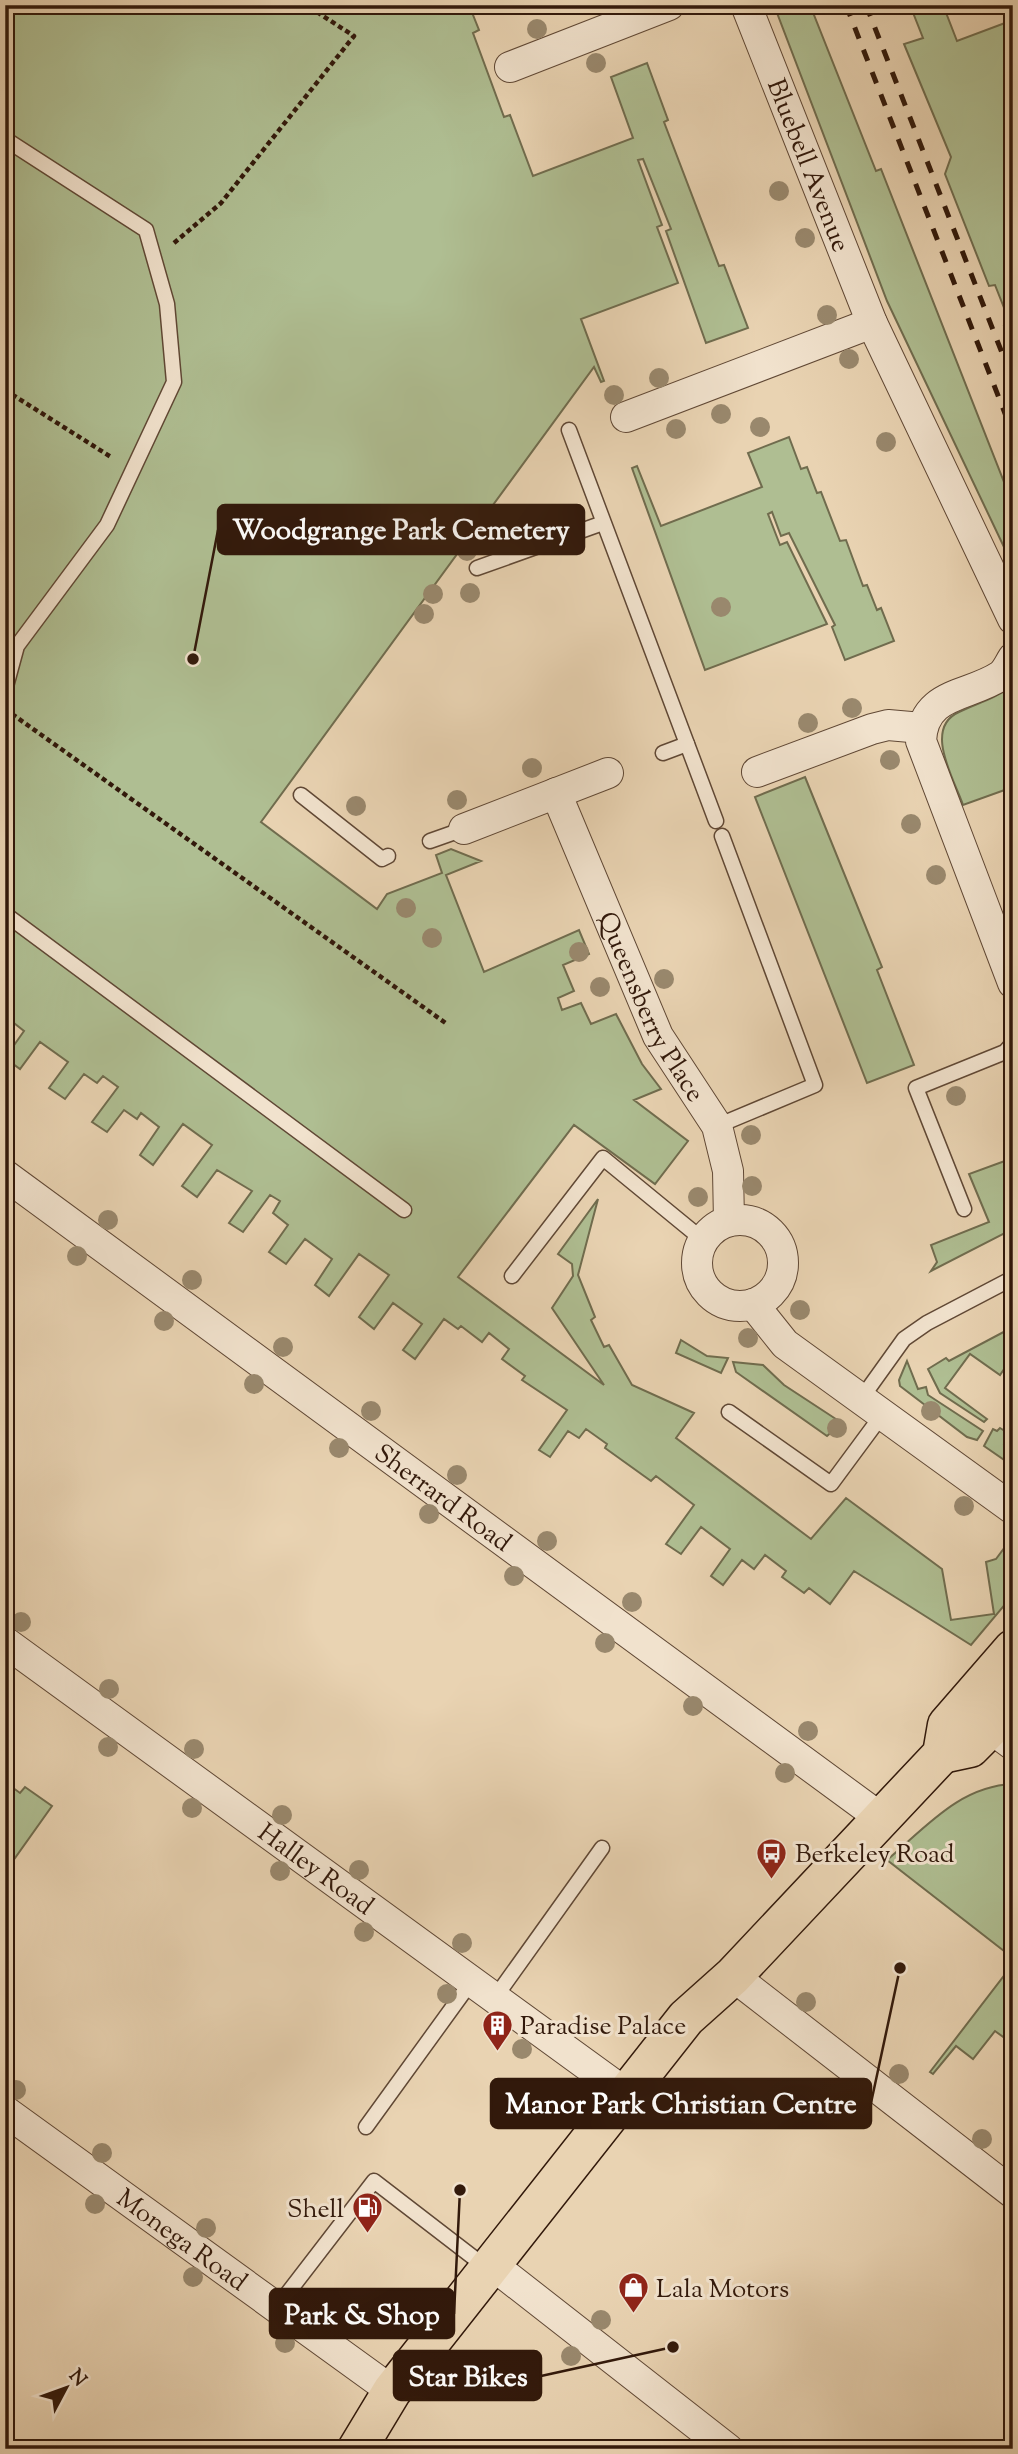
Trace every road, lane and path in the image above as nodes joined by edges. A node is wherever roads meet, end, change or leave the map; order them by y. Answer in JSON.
{"nodes":[{"id":1,"x":306,"y":5,"type":"edge"},
{"id":2,"x":670,"y":5,"type":"edge"},
{"id":3,"x":746,"y":5,"type":"edge"},
{"id":4,"x":510,"y":67,"type":"dead end"},
{"id":5,"x":5,"y":139,"type":"edge"},
{"id":6,"x":154,"y":258,"type":"junction"},
{"id":7,"x":872,"y":323,"type":"junction"},
{"id":8,"x":5,"y":390,"type":"edge"},
{"id":9,"x":626,"y":417,"type":"dead end"},
{"id":10,"x":569,"y":430,"type":"dead end"},
{"id":11,"x":133,"y":470,"type":"junction"},
{"id":12,"x":603,"y":523,"type":"junction"},
{"id":13,"x":477,"y":568,"type":"dead end"},
{"id":14,"x":1013,"y":618,"type":"edge"},
{"id":15,"x":1013,"y":658,"type":"edge"},
{"id":16,"x":5,"y":690,"type":"edge"},
{"id":17,"x":5,"y":710,"type":"edge"},
{"id":18,"x":922,"y":728,"type":"junction"},
{"id":19,"x":687,"y":744,"type":"junction"},
{"id":20,"x":663,"y":752,"type":"dead end"},
{"id":21,"x":615,"y":771,"type":"dead end"},
{"id":22,"x":757,"y":772,"type":"dead end"},
{"id":23,"x":556,"y":793,"type":"junction"},
{"id":24,"x":301,"y":795,"type":"dead end"},
{"id":25,"x":716,"y":821,"type":"dead end"},
{"id":26,"x":464,"y":829,"type":"joint"},
{"id":27,"x":722,"y":836,"type":"dead end"},
{"id":28,"x":430,"y":841,"type":"dead end"},
{"id":29,"x":388,"y":856,"type":"dead end"},
{"id":30,"x":5,"y":914,"type":"edge"},
{"id":31,"x":1013,"y":983,"type":"edge"},
{"id":32,"x":447,"y":1024,"type":"dead end"},
{"id":33,"x":1013,"y":1043,"type":"edge"},
{"id":34,"x":718,"y":1126,"type":"junction"},
{"id":35,"x":5,"y":1175,"type":"edge"},
{"id":36,"x":964,"y":1209,"type":"dead end"},
{"id":37,"x":404,"y":1210,"type":"dead end"},
{"id":38,"x":729,"y":1221,"type":"junction"},
{"id":39,"x":703,"y":1240,"type":"junction"},
{"id":40,"x":512,"y":1276,"type":"dead end"},
{"id":41,"x":1013,"y":1278,"type":"edge"},
{"id":42,"x":753,"y":1304,"type":"junction"},
{"id":43,"x":872,"y":1407,"type":"junction"},
{"id":44,"x":729,"y":1412,"type":"dead end"},
{"id":45,"x":1013,"y":1509,"type":"edge"},
{"id":46,"x":5,"y":1642,"type":"edge"},
{"id":47,"x":1005,"y":1675,"type":"edge"},
{"id":48,"x":995,"y":1722,"type":"edge"},
{"id":49,"x":883,"y":1819,"type":"junction"},
{"id":50,"x":602,"y":1848,"type":"dead end"},
{"id":51,"x":733,"y":1976,"type":"junction"},
{"id":52,"x":483,"y":1990,"type":"junction"},
{"id":53,"x":628,"y":2095,"type":"junction"},
{"id":54,"x":5,"y":2111,"type":"edge"},
{"id":55,"x":366,"y":2127,"type":"dead end"},
{"id":56,"x":1013,"y":2193,"type":"edge"},
{"id":57,"x":488,"y":2266,"type":"junction"},
{"id":58,"x":277,"y":2307,"type":"junction"},
{"id":59,"x":393,"y":2391,"type":"junction"},
{"id":60,"x":357,"y":2449,"type":"edge"},
{"id":61,"x":728,"y":2449,"type":"edge"}],
"edges":[{"from":1,"to":6,"type":"path"},
{"from":2,"to":4,"type":"street"},
{"from":3,"to":7,"type":"street","name":"Bluebell Avenue"},
{"from":5,"to":6,"type":"lane"},
{"from":6,"to":11,"type":"lane"},
{"from":7,"to":9,"type":"street"},
{"from":7,"to":14,"type":"street","name":"Bluebell Avenue"},
{"from":8,"to":11,"type":"path"},
{"from":10,"to":12,"type":"lane"},
{"from":11,"to":16,"type":"lane"},
{"from":12,"to":13,"type":"lane"},
{"from":12,"to":19,"type":"lane"},
{"from":15,"to":18,"type":"street"},
{"from":17,"to":32,"type":"path"},
{"from":18,"to":22,"type":"street"},
{"from":18,"to":31,"type":"street"},
{"from":19,"to":20,"type":"lane"},
{"from":19,"to":25,"type":"lane"},
{"from":21,"to":23,"type":"street"},
{"from":23,"to":26,"type":"street"},
{"from":23,"to":34,"type":"street","name":"Queensberry Place"},
{"from":24,"to":29,"type":"lane"},
{"from":26,"to":28,"type":"lane"},
{"from":27,"to":34,"type":"lane"},
{"from":30,"to":37,"type":"lane"},
{"from":33,"to":36,"type":"lane"},
{"from":34,"to":38,"type":"street","name":"Queensberry Place"},
{"from":35,"to":49,"type":"street","name":"Sherrard Road"},
{"from":38,"to":39,"type":"street"},
{"from":38,"to":42,"type":"street"},
{"from":39,"to":40,"type":"lane"},
{"from":39,"to":42,"type":"street"},
{"from":41,"to":43,"type":"lane"},
{"from":42,"to":43,"type":"street"},
{"from":43,"to":44,"type":"lane"},
{"from":43,"to":45,"type":"street"},
{"from":46,"to":52,"type":"street","name":"Halley Road"},
{"from":47,"to":48,"type":"main road"},
{"from":48,"to":49,"type":"main road"},
{"from":49,"to":51,"type":"main road"},
{"from":50,"to":52,"type":"lane"},
{"from":51,"to":53,"type":"main road"},
{"from":51,"to":56,"type":"street"},
{"from":52,"to":53,"type":"street","name":"Halley Road"},
{"from":52,"to":55,"type":"lane"},
{"from":53,"to":57,"type":"main road"},
{"from":54,"to":58,"type":"street","name":"Monega Road"},
{"from":57,"to":58,"type":"lane"},
{"from":57,"to":59,"type":"main road"},
{"from":57,"to":61,"type":"street"},
{"from":58,"to":59,"type":"street","name":"Monega Road"},
{"from":59,"to":60,"type":"main road"}]}
